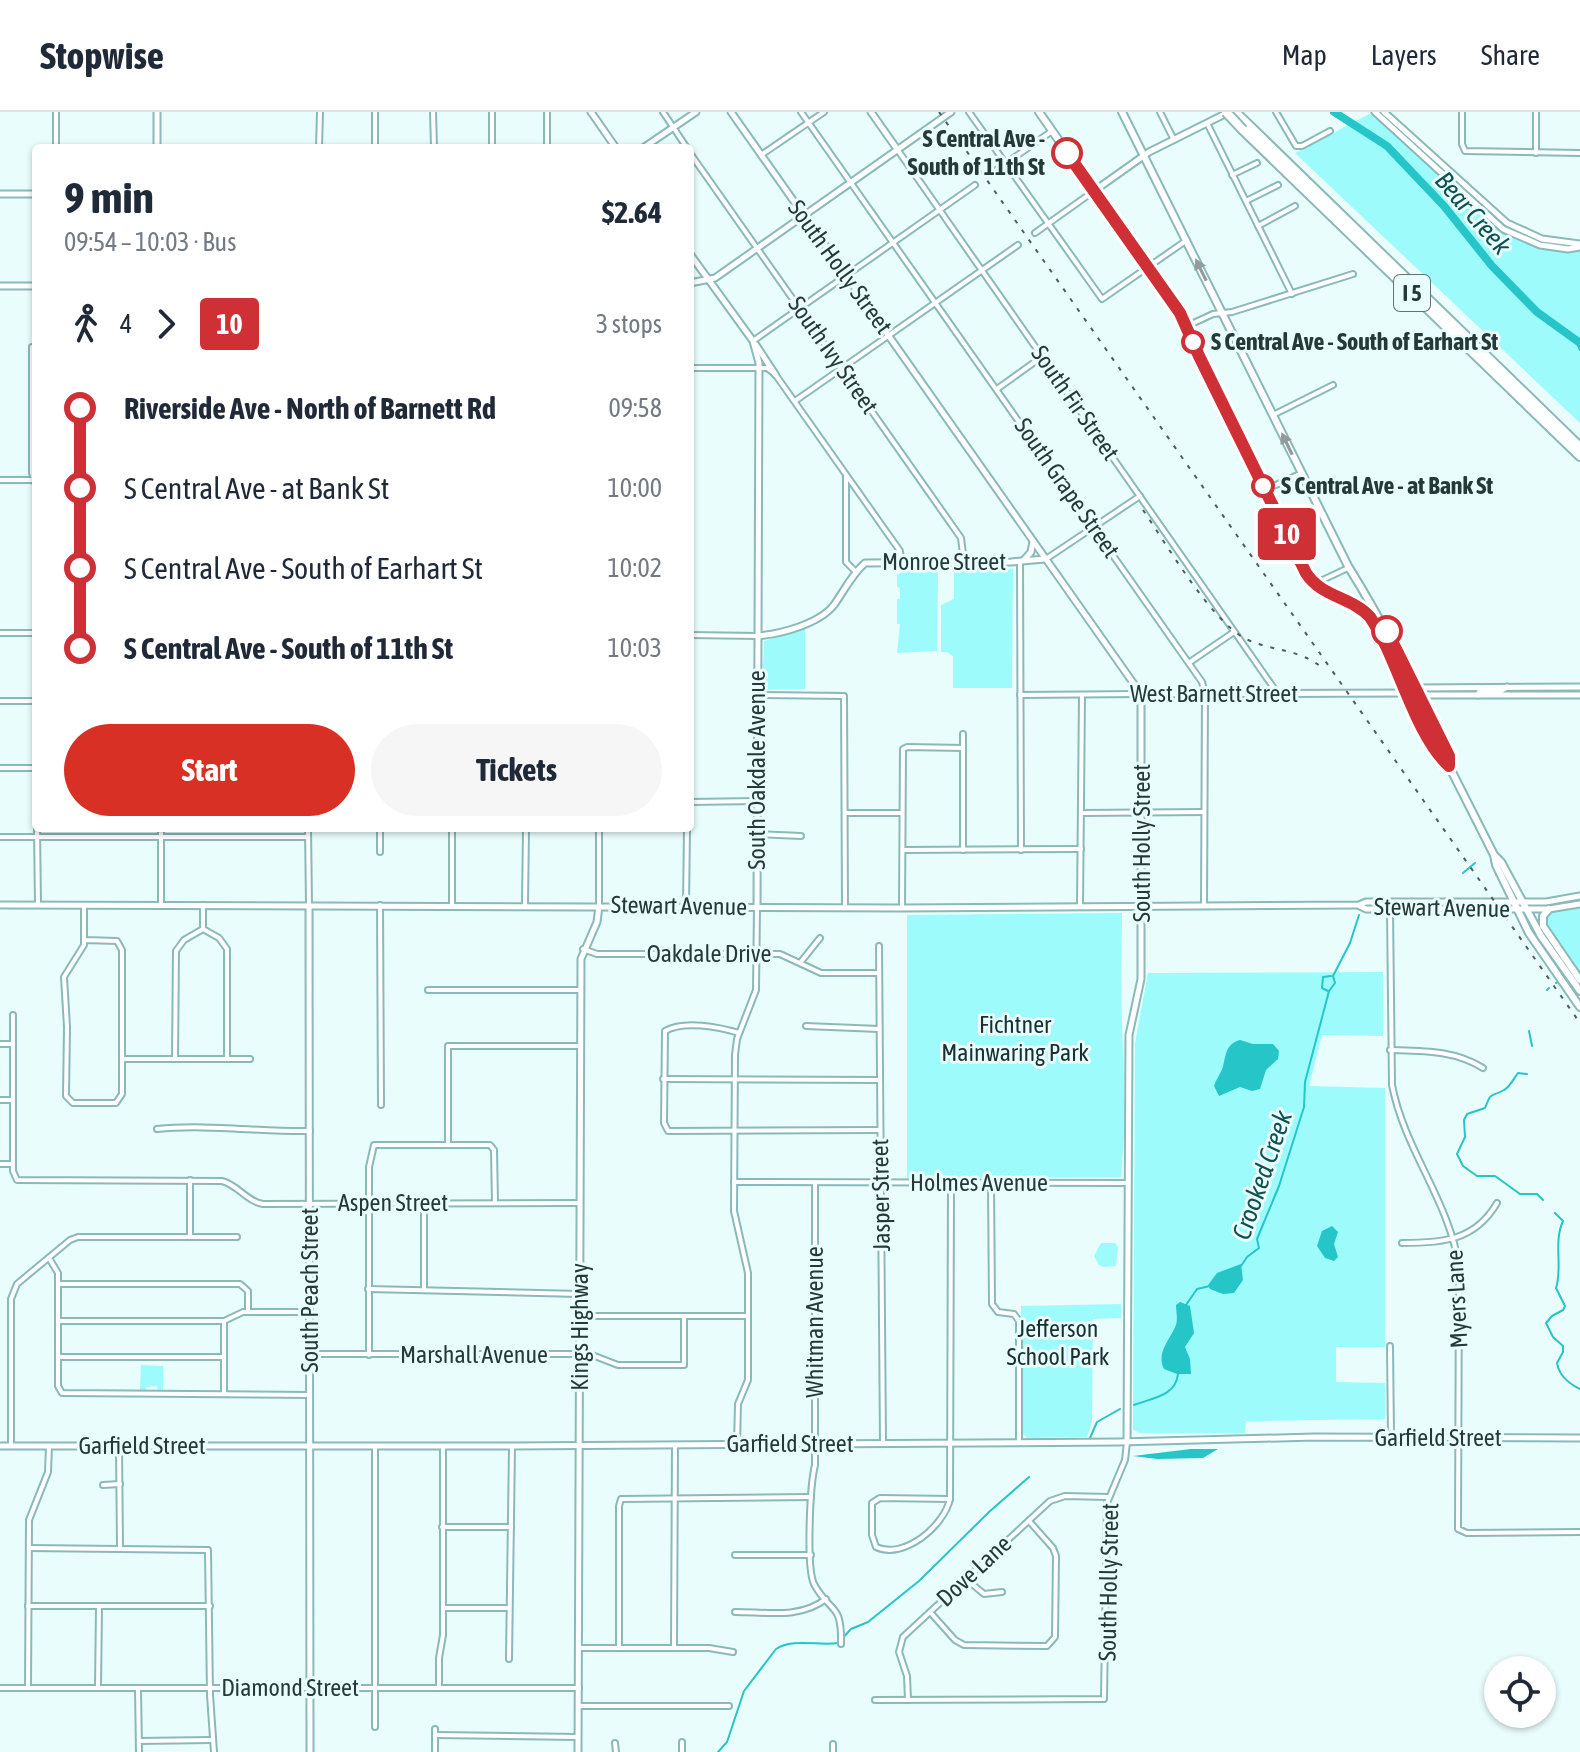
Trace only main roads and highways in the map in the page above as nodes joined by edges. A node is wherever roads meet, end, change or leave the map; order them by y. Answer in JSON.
{"nodes":[{"id":1,"x":1039,"y":112,"type":"edge"},
{"id":2,"x":1122,"y":112,"type":"edge"},
{"id":3,"x":1230,"y":112,"type":"edge"},
{"id":4,"x":1246,"y":128,"type":"junction"},
{"id":5,"x":1580,"y":447,"type":"edge"},
{"id":6,"x":1580,"y":456,"type":"edge"},
{"id":7,"x":1362,"y":587,"type":"junction"},
{"id":8,"x":1353,"y":604,"type":"junction"},
{"id":9,"x":1424,"y":727,"type":"junction"},
{"id":10,"x":1443,"y":744,"type":"junction"},
{"id":11,"x":1449,"y":766,"type":"junction"},
{"id":12,"x":1494,"y":855,"type":"junction"},
{"id":13,"x":1549,"y":909,"type":"road end"},
{"id":14,"x":1580,"y":980,"type":"edge"},
{"id":15,"x":1580,"y":991,"type":"edge"},
{"id":16,"x":1580,"y":1007,"type":"edge"}],
"edges":[{"from":1,"to":8,"type":"main road"},
{"from":7,"to":2,"type":"main road","one_way":true},
{"from":3,"to":4,"type":"highway","number":"I 5","bridge":true},
{"from":4,"to":5,"type":"highway","number":"I 5"},
{"from":4,"to":6,"type":"highway","number":"I 5"},
{"from":7,"to":8,"type":"main road"},
{"from":7,"to":10,"type":"main road"},
{"from":8,"to":9,"type":"main road"},
{"from":9,"to":10,"type":"main road"},
{"from":9,"to":11,"type":"main road"},
{"from":10,"to":11,"type":"main road"},
{"from":11,"to":12,"type":"main road"},
{"from":12,"to":15,"type":"main road"},
{"from":12,"to":16,"type":"main road"},
{"from":13,"to":14,"type":"main road"}]}
